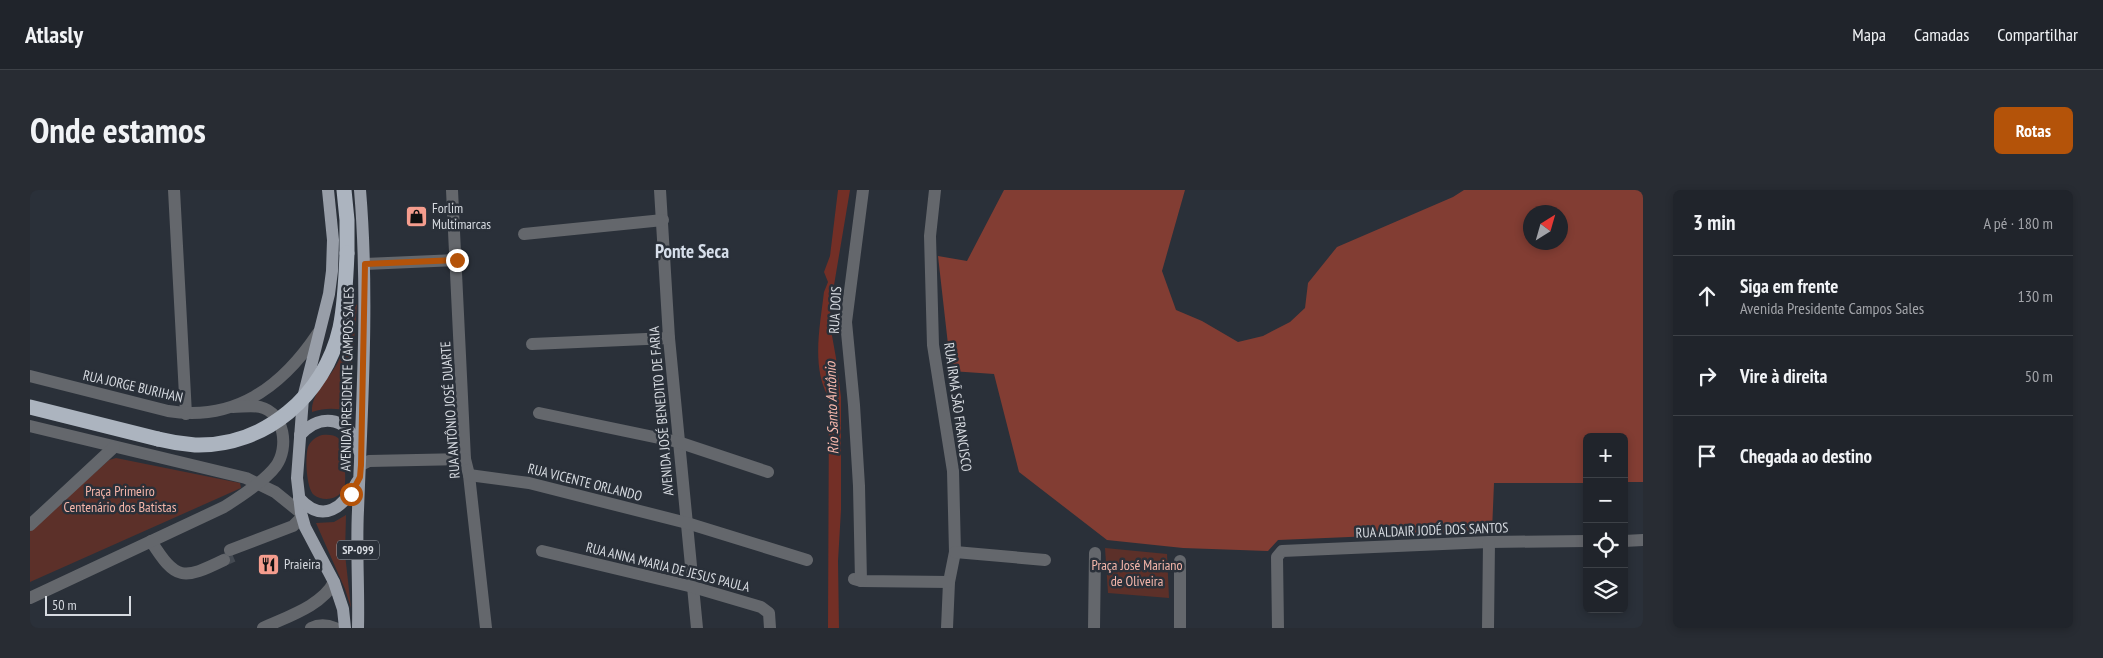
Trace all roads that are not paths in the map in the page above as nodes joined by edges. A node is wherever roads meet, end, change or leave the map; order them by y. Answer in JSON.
{"nodes":[{"id":1,"x":174,"y":190,"type":"edge"},
{"id":2,"x":328,"y":190,"type":"edge"},
{"id":3,"x":344,"y":190,"type":"edge"},
{"id":4,"x":360,"y":190,"type":"edge"},
{"id":5,"x":452,"y":190,"type":"edge"},
{"id":6,"x":660,"y":190,"type":"edge"},
{"id":7,"x":863,"y":190,"type":"edge"},
{"id":8,"x":936,"y":190,"type":"edge"},
{"id":9,"x":663,"y":220,"type":"junction"},
{"id":10,"x":524,"y":234,"type":"dead end"},
{"id":11,"x":457,"y":260,"type":"junction"},
{"id":12,"x":365,"y":264,"type":"junction"},
{"id":13,"x":320,"y":331,"type":"junction"},
{"id":14,"x":669,"y":338,"type":"junction"},
{"id":15,"x":532,"y":344,"type":"dead end"},
{"id":16,"x":30,"y":376,"type":"edge"},
{"id":17,"x":30,"y":407,"type":"edge"},
{"id":18,"x":233,"y":407,"type":"junction"},
{"id":19,"x":539,"y":413,"type":"dead end"},
{"id":20,"x":186,"y":414,"type":"junction"},
{"id":21,"x":30,"y":426,"type":"edge"},
{"id":22,"x":300,"y":435,"type":"junction"},
{"id":23,"x":678,"y":442,"type":"junction"},
{"id":24,"x":114,"y":446,"type":"junction"},
{"id":25,"x":465,"y":460,"type":"junction"},
{"id":26,"x":360,"y":471,"type":"junction"},
{"id":27,"x":768,"y":472,"type":"dead end"},
{"id":28,"x":469,"y":475,"type":"junction"},
{"id":29,"x":258,"y":482,"type":"junction"},
{"id":30,"x":299,"y":498,"type":"junction"},
{"id":31,"x":298,"y":519,"type":"junction"},
{"id":32,"x":687,"y":522,"type":"junction"},
{"id":33,"x":30,"y":525,"type":"edge"},
{"id":34,"x":308,"y":533,"type":"junction"},
{"id":35,"x":1643,"y":540,"type":"edge"},
{"id":36,"x":150,"y":541,"type":"junction"},
{"id":37,"x":1583,"y":541,"type":"edge"},
{"id":38,"x":1628,"y":541,"type":"edge"},
{"id":39,"x":1488,"y":542,"type":"junction"},
{"id":40,"x":542,"y":551,"type":"dead end"},
{"id":41,"x":956,"y":552,"type":"junction"},
{"id":42,"x":1095,"y":553,"type":"dead end"},
{"id":43,"x":227,"y":555,"type":"junction"},
{"id":44,"x":807,"y":560,"type":"dead end"},
{"id":45,"x":1045,"y":560,"type":"dead end"},
{"id":46,"x":1180,"y":561,"type":"dead end"},
{"id":47,"x":334,"y":582,"type":"junction"},
{"id":48,"x":949,"y":582,"type":"junction"},
{"id":49,"x":693,"y":587,"type":"junction"},
{"id":50,"x":30,"y":598,"type":"edge"},
{"id":51,"x":263,"y":628,"type":"edge"},
{"id":52,"x":311,"y":628,"type":"edge"},
{"id":53,"x":335,"y":628,"type":"edge"},
{"id":54,"x":345,"y":628,"type":"edge"},
{"id":55,"x":358,"y":628,"type":"edge"},
{"id":56,"x":486,"y":628,"type":"edge"},
{"id":57,"x":697,"y":628,"type":"edge"},
{"id":58,"x":770,"y":628,"type":"edge"},
{"id":59,"x":947,"y":628,"type":"edge"},
{"id":60,"x":1094,"y":628,"type":"edge"},
{"id":61,"x":1180,"y":628,"type":"edge"},
{"id":62,"x":1278,"y":628,"type":"edge"},
{"id":63,"x":1488,"y":628,"type":"edge"}],
"edges":[{"from":1,"to":20,"type":"street"},
{"from":2,"to":13,"type":"main road","name":"AVENIDA PRESIDENTE CAMPOS SALES","number":"SP-099"},
{"from":3,"to":17,"type":"highway","bridge":true},
{"from":4,"to":12,"type":"main road","name":"AVENIDA PRESIDENTE CAMPOS SALES","number":"SP-099"},
{"from":5,"to":11,"type":"street","name":"RUA ANTÔNIO JOSÉ DUARTE"},
{"from":6,"to":9,"type":"street","name":"AVENIDA JOSÉ BENEDITO DE FARIA"},
{"from":7,"to":48,"type":"street","name":"RUA DOIS"},
{"from":8,"to":41,"type":"street","name":"RUA IRMÃ SÃO FRANCISCO"},
{"from":9,"to":10,"type":"street"},
{"from":9,"to":14,"type":"street","name":"AVENIDA JOSÉ BENEDITO DE FARIA"},
{"from":11,"to":12,"type":"street"},
{"from":11,"to":25,"type":"street","name":"RUA ANTÔNIO JOSÉ DUARTE"},
{"from":12,"to":26,"type":"main road","name":"AVENIDA PRESIDENTE CAMPOS SALES","number":"SP-099"},
{"from":13,"to":18,"type":"street","name":"RUA JORGE BURIHAN"},
{"from":13,"to":22,"type":"main road","name":"AVENIDA PRESIDENTE CAMPOS SALES","number":"SP-099"},
{"from":14,"to":15,"type":"street"},
{"from":14,"to":23,"type":"street","name":"AVENIDA JOSÉ BENEDITO DE FARIA"},
{"from":16,"to":20,"type":"street","name":"RUA JORGE BURIHAN"},
{"from":18,"to":20,"type":"street","name":"RUA JORGE BURIHAN"},
{"from":18,"to":29,"type":"street"},
{"from":19,"to":23,"type":"street"},
{"from":21,"to":24,"type":"street"},
{"from":22,"to":26,"type":"main road","number":"SP-099"},
{"from":22,"to":30,"type":"main road","name":"AVENIDA PRESIDENTE CAMPOS SALES","number":"SP-099"},
{"from":23,"to":27,"type":"street"},
{"from":23,"to":32,"type":"street","name":"AVENIDA JOSÉ BENEDITO DE FARIA"},
{"from":24,"to":29,"type":"street"},
{"from":24,"to":33,"type":"street"},
{"from":25,"to":26,"type":"street"},
{"from":25,"to":28,"type":"street","name":"RUA ANTÔNIO JOSÉ DUARTE"},
{"from":26,"to":30,"type":"main road","number":"SP-099"},
{"from":26,"to":55,"type":"main road","name":"AVENIDA PRESIDENTE CAMPOS SALES","number":"SP-099"},
{"from":28,"to":32,"type":"street","name":"RUA VICENTE ORLANDO"},
{"from":28,"to":56,"type":"street","name":"RUA ANTÔNIO JOSÉ DUARTE"},
{"from":29,"to":31,"type":"street"},
{"from":29,"to":36,"type":"street"},
{"from":30,"to":31,"type":"main road","name":"AVENIDA PRESIDENTE CAMPOS SALES","number":"SP-099"},
{"from":31,"to":34,"type":"main road","name":"AVENIDA PRESIDENTE CAMPOS SALES","number":"SP-099"},
{"from":31,"to":43,"type":"street"},
{"from":32,"to":44,"type":"street","name":"RUA VICENTE ORLANDO"},
{"from":32,"to":49,"type":"street","name":"AVENIDA JOSÉ BENEDITO DE FARIA"},
{"from":34,"to":43,"type":"street"},
{"from":34,"to":47,"type":"main road","name":"AVENIDA PRESIDENTE CAMPOS SALES","number":"SP-099"},
{"from":35,"to":38,"type":"street"},
{"from":36,"to":43,"type":"street"},
{"from":36,"to":50,"type":"street"},
{"from":37,"to":39,"type":"street","name":"RUA ALDAIR JODÉ DOS SANTOS"},
{"from":39,"to":62,"type":"street","name":"RUA ALDAIR JODÉ DOS SANTOS"},
{"from":39,"to":63,"type":"street"},
{"from":40,"to":49,"type":"street","name":"RUA ANNA MARIA DE JESUS PAULA"},
{"from":41,"to":45,"type":"street"},
{"from":41,"to":48,"type":"street","name":"RUA IRMÃ SÃO FRANCISCO"},
{"from":42,"to":60,"type":"street"},
{"from":46,"to":61,"type":"street"},
{"from":47,"to":51,"type":"street"},
{"from":47,"to":54,"type":"main road","name":"AVENIDA PRESIDENTE CAMPOS SALES","number":"SP-099"},
{"from":48,"to":59,"type":"street","name":"RUA IRMÃ SÃO FRANCISCO"},
{"from":49,"to":57,"type":"street","name":"AVENIDA JOSÉ BENEDITO DE FARIA"},
{"from":49,"to":58,"type":"street","name":"RUA ANNA MARIA DE JESUS PAULA"},
{"from":52,"to":53,"type":"street"}]}
